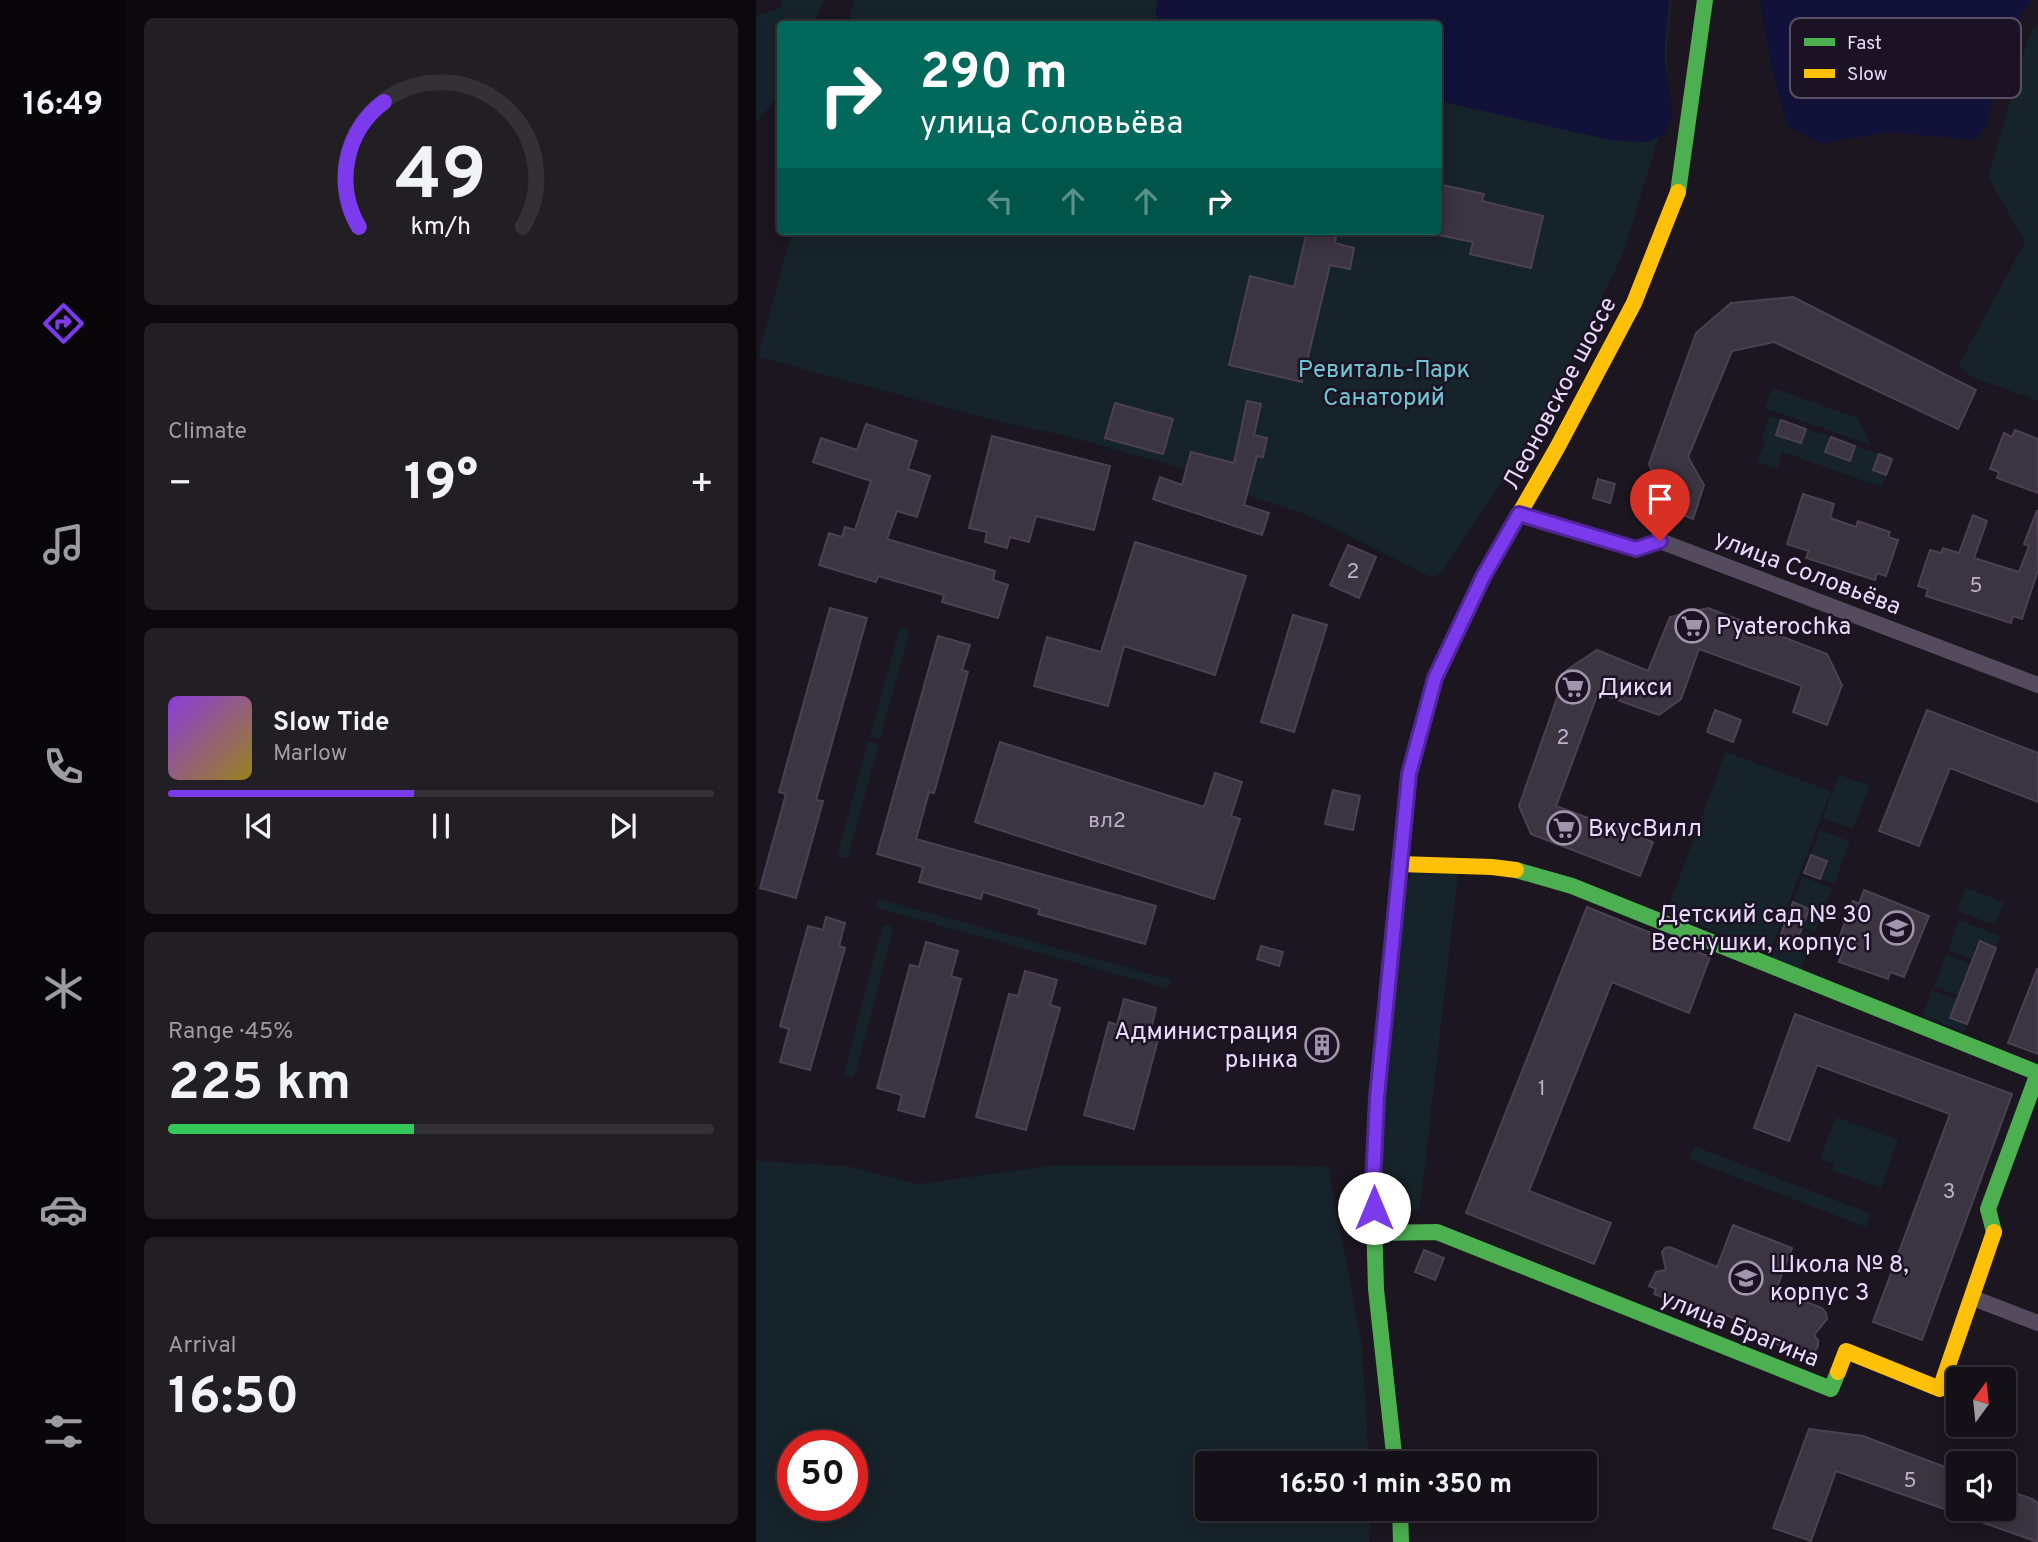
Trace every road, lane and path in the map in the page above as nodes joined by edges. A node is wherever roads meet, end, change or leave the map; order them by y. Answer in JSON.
{"nodes":[{"id":1,"x":1705,"y":0,"type":"edge"},
{"id":2,"x":1519,"y":514,"type":"junction"},
{"id":3,"x":2038,"y":685,"type":"edge"},
{"id":4,"x":1399,"y":864,"type":"junction"},
{"id":5,"x":2038,"y":1073,"type":"edge"},
{"id":6,"x":1374,"y":1234,"type":"junction"},
{"id":7,"x":1973,"y":1298,"type":"junction"},
{"id":8,"x":2038,"y":1323,"type":"edge"},
{"id":9,"x":1394,"y":1451,"type":"edge"},
{"id":10,"x":1400,"y":1521,"type":"edge"},
{"id":11,"x":1401,"y":1542,"type":"edge"}],
"edges":[{"from":1,"to":2,"type":"street","name":"Леоновское шоссе"},
{"from":2,"to":3,"type":"street","name":"улица Соловьёва"},
{"from":2,"to":4,"type":"street","name":"Леоновское шоссе"},
{"from":4,"to":5,"type":"street","name":"улица Брагина"},
{"from":4,"to":6,"type":"street","name":"Леоновское шоссе"},
{"from":5,"to":7,"type":"street","name":"улица Брагина"},
{"from":6,"to":7,"type":"street","name":"улица Брагина"},
{"from":6,"to":9,"type":"street","name":"Леоновское шоссе"},
{"from":7,"to":8,"type":"street"},
{"from":10,"to":11,"type":"street"}]}
